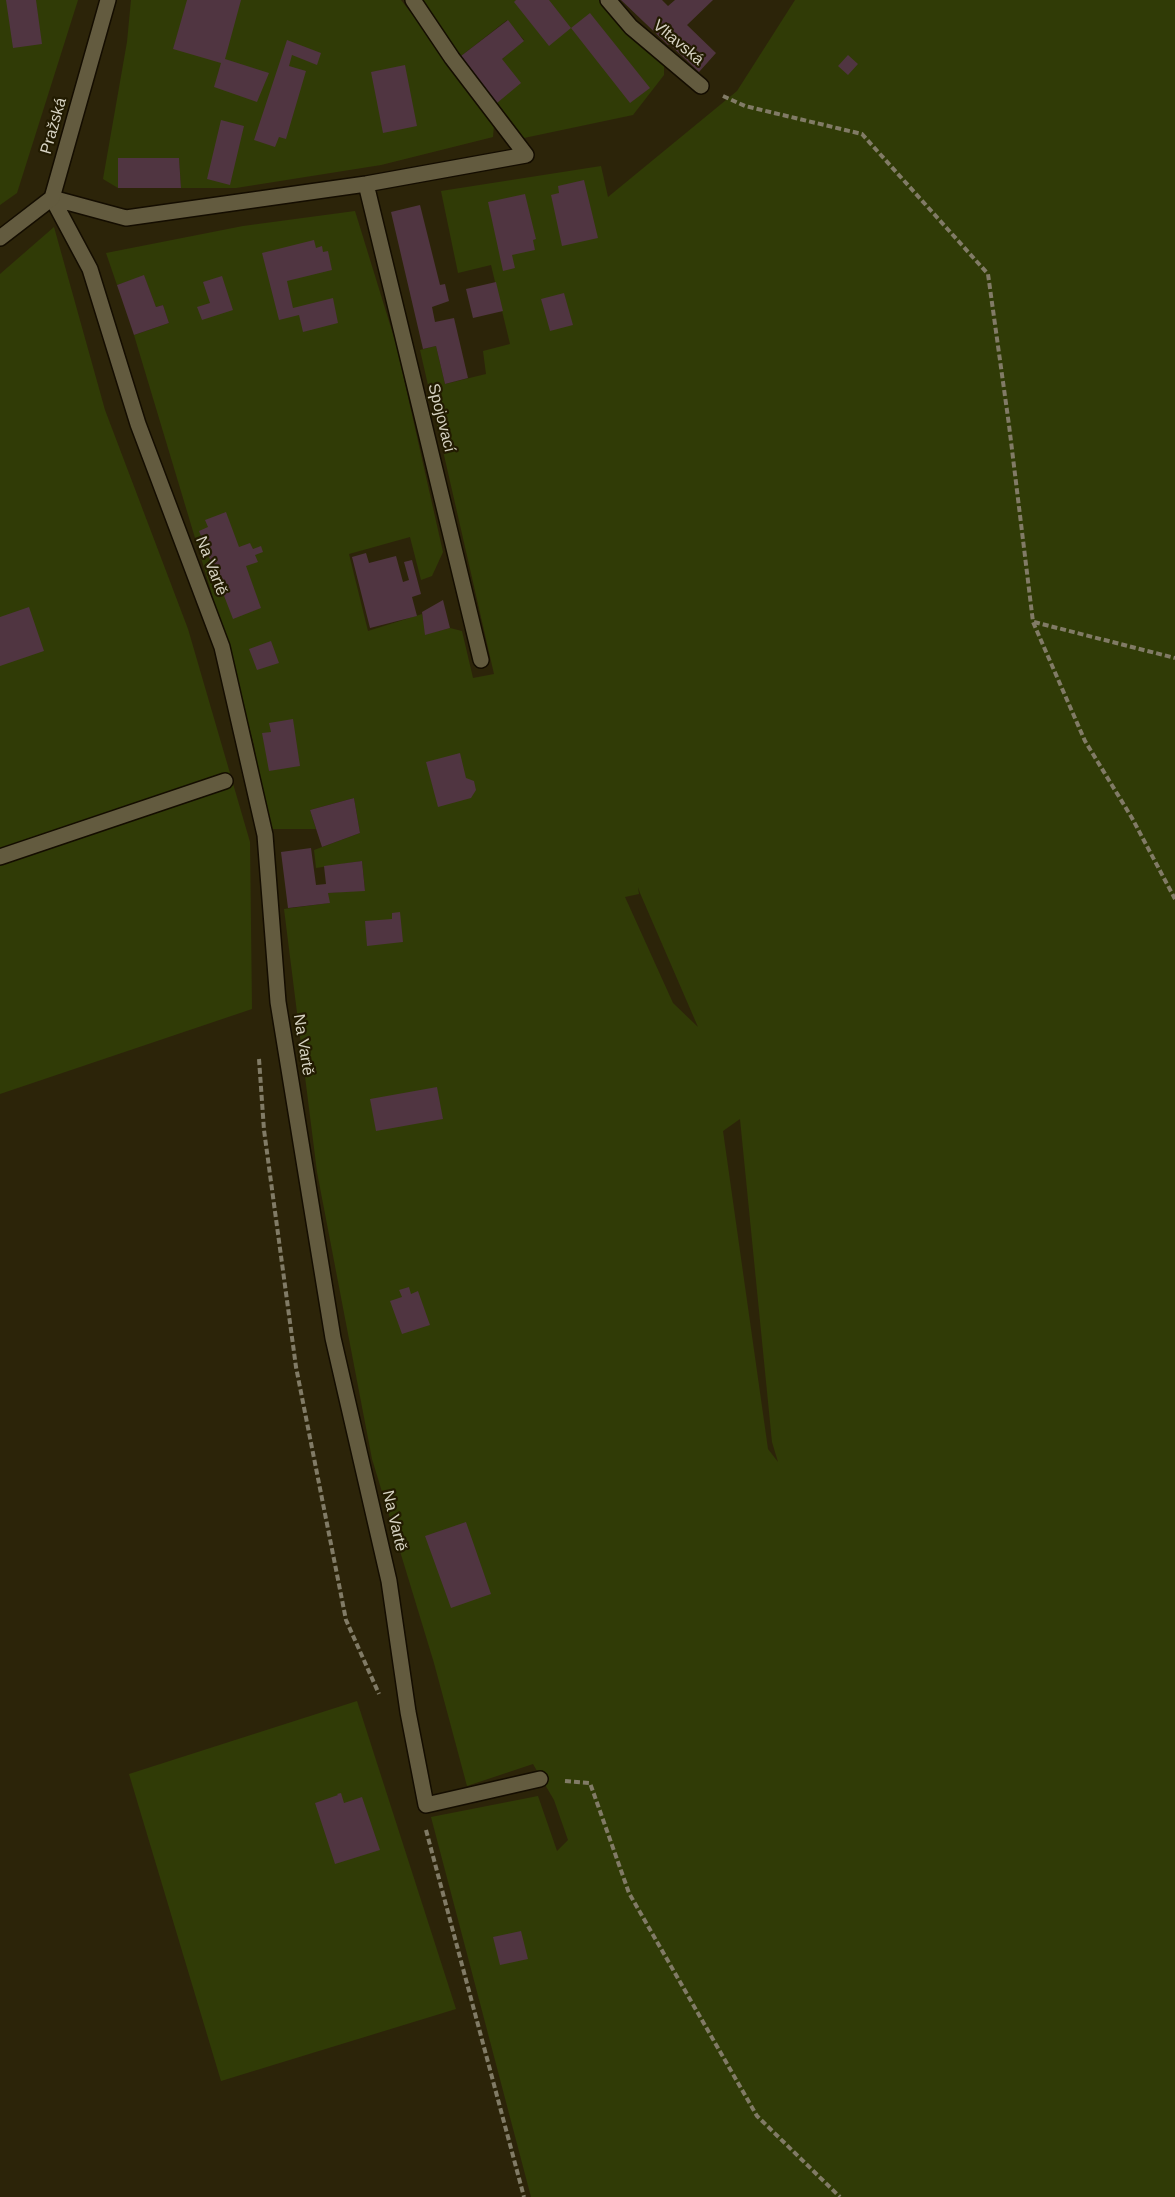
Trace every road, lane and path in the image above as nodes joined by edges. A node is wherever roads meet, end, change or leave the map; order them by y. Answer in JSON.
{"nodes":[{"id":1,"x":108,"y":0,"type":"edge"},
{"id":2,"x":412,"y":0,"type":"edge"},
{"id":3,"x":608,"y":0,"type":"edge"},
{"id":4,"x":701,"y":86,"type":"joint"},
{"id":5,"x":366,"y":184,"type":"junction"},
{"id":6,"x":52,"y":198,"type":"junction"},
{"id":7,"x":0,"y":238,"type":"edge"},
{"id":8,"x":1033,"y":622,"type":"junction"},
{"id":9,"x":1175,"y":658,"type":"edge"},
{"id":10,"x":481,"y":660,"type":"dead end"},
{"id":11,"x":225,"y":781,"type":"dead end"},
{"id":12,"x":0,"y":857,"type":"edge"},
{"id":13,"x":1175,"y":898,"type":"edge"},
{"id":14,"x":540,"y":1779,"type":"joint"},
{"id":15,"x":840,"y":2197,"type":"edge"}],
"edges":[{"from":1,"to":6,"type":"street","name":"Pražská"},
{"from":2,"to":5,"type":"street"},
{"from":3,"to":4,"type":"street","name":"Vltavská"},
{"from":4,"to":8,"type":"path"},
{"from":5,"to":6,"type":"street"},
{"from":5,"to":10,"type":"street","name":"Spojovací"},
{"from":6,"to":7,"type":"street"},
{"from":6,"to":14,"type":"street","name":"Na Vartě"},
{"from":8,"to":9,"type":"path"},
{"from":8,"to":13,"type":"path"},
{"from":11,"to":12,"type":"street"},
{"from":14,"to":15,"type":"path"}]}
